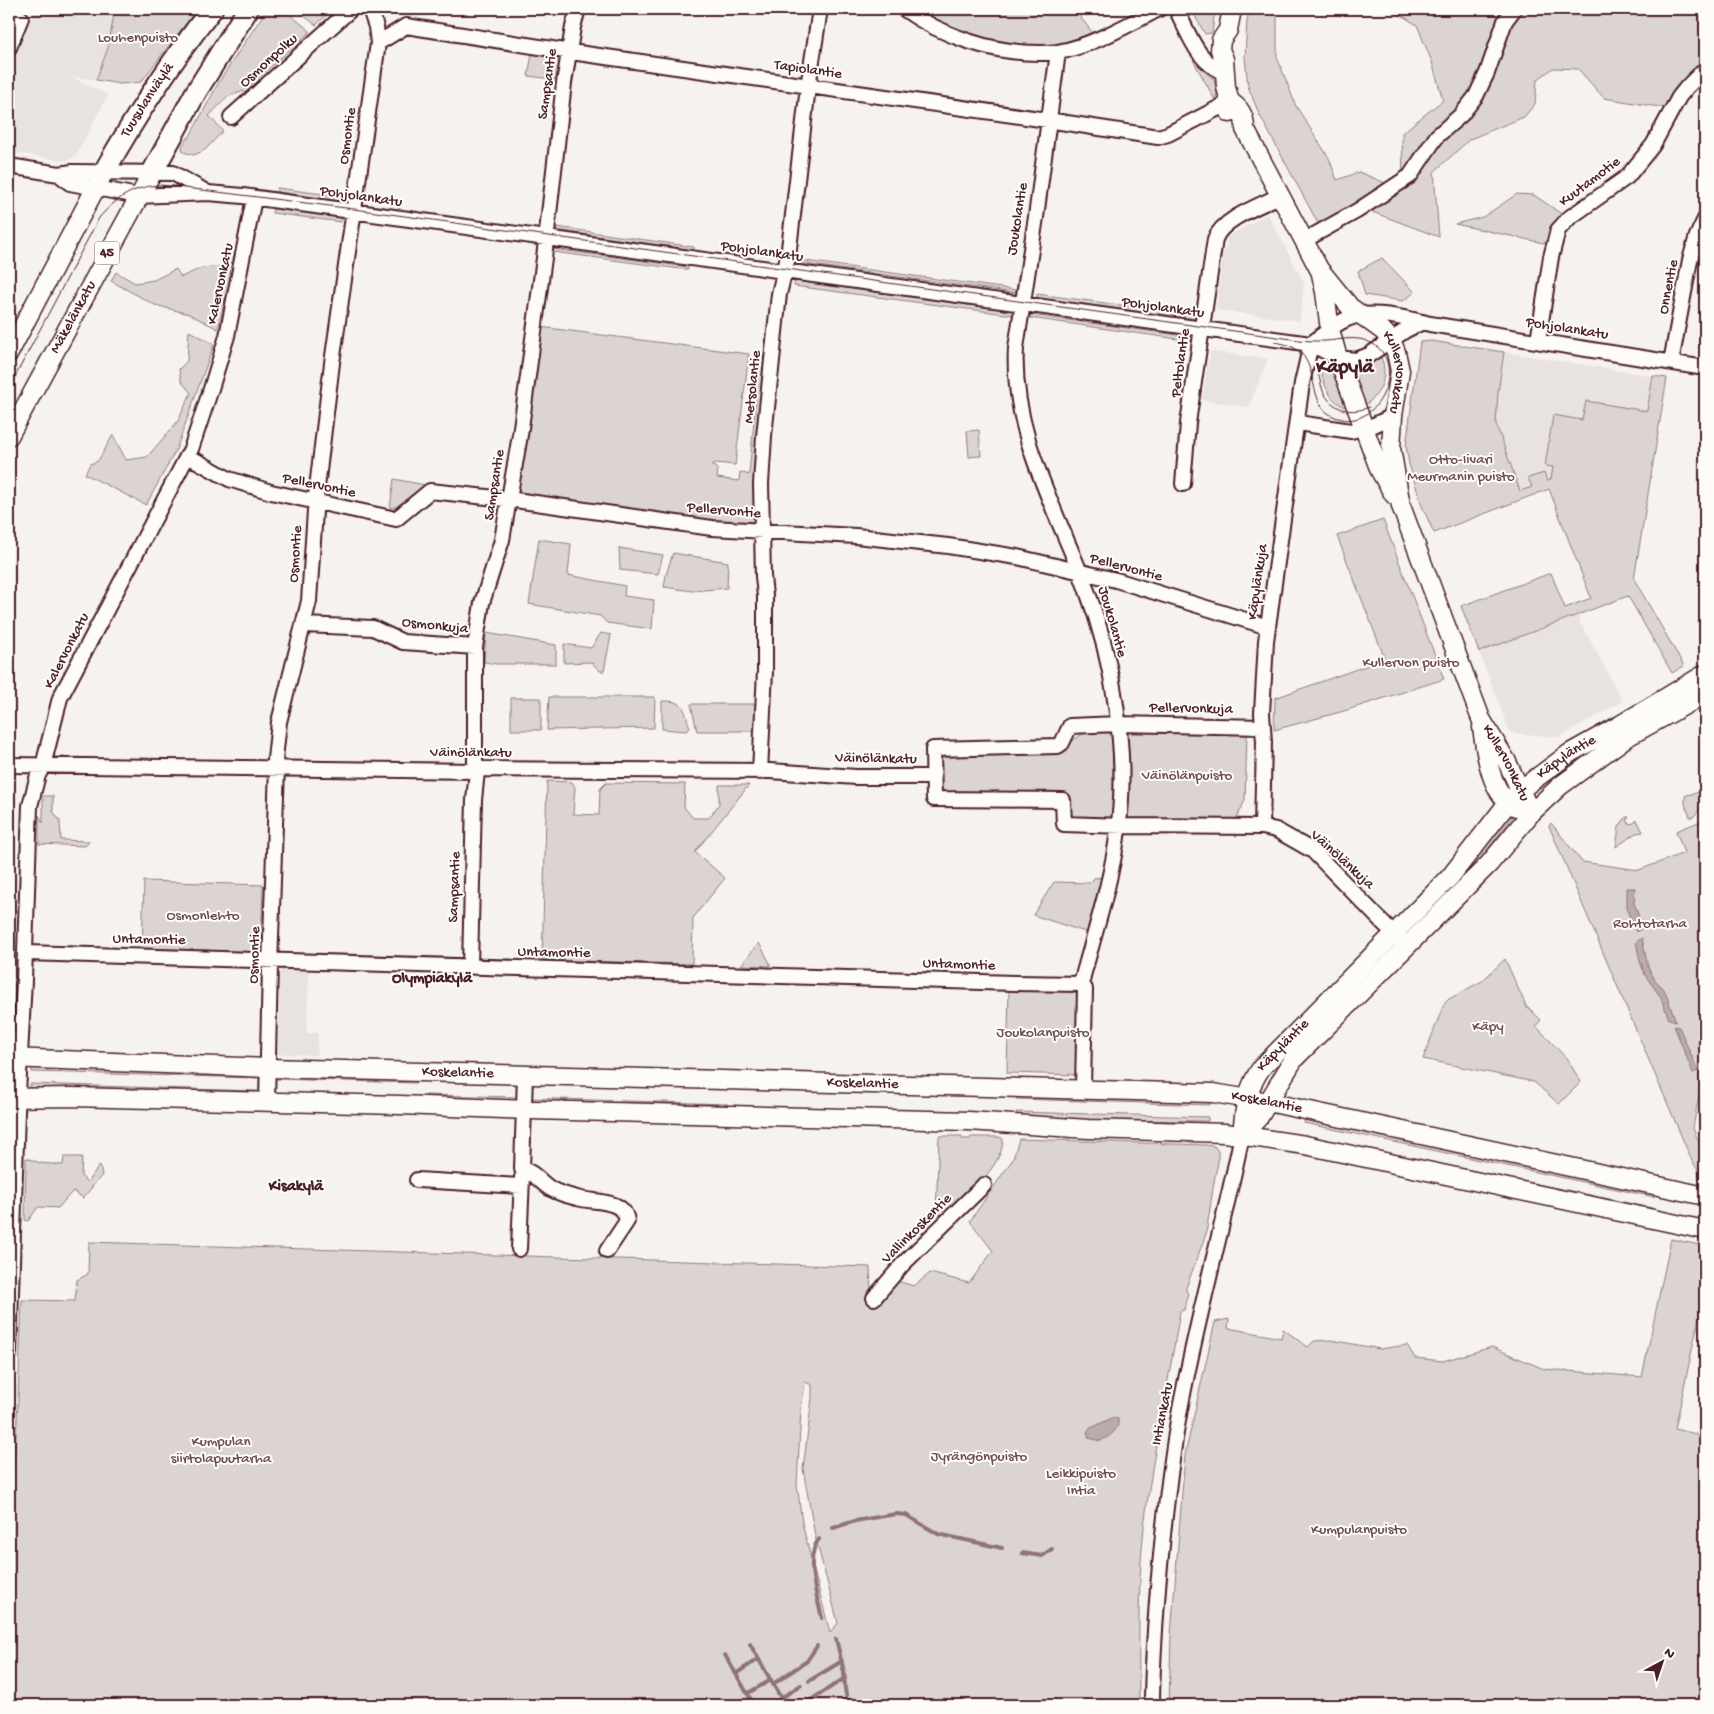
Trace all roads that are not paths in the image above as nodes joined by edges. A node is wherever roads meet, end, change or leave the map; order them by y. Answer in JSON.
{"nodes":[{"id":1,"x":212,"y":9,"type":"edge"},
{"id":2,"x":248,"y":9,"type":"edge"},
{"id":3,"x":351,"y":9,"type":"edge"},
{"id":4,"x":370,"y":9,"type":"edge"},
{"id":5,"x":578,"y":9,"type":"edge"},
{"id":6,"x":820,"y":9,"type":"edge"},
{"id":7,"x":904,"y":9,"type":"edge"},
{"id":8,"x":1159,"y":9,"type":"edge"},
{"id":9,"x":1176,"y":9,"type":"edge"},
{"id":10,"x":1232,"y":9,"type":"edge"},
{"id":11,"x":1514,"y":9,"type":"edge"},
{"id":12,"x":15,"y":15,"type":"edge"},
{"id":13,"x":378,"y":43,"type":"junction"},
{"id":14,"x":9,"y":48,"type":"edge"},
{"id":15,"x":569,"y":52,"type":"junction"},
{"id":16,"x":1058,"y":52,"type":"junction"},
{"id":17,"x":1224,"y":66,"type":"junction"},
{"id":18,"x":1705,"y":69,"type":"edge"},
{"id":19,"x":808,"y":87,"type":"junction"},
{"id":20,"x":1230,"y":102,"type":"junction"},
{"id":21,"x":232,"y":117,"type":"dead end"},
{"id":22,"x":1049,"y":120,"type":"junction"},
{"id":23,"x":9,"y":166,"type":"edge"},
{"id":24,"x":152,"y":173,"type":"junction"},
{"id":25,"x":100,"y":180,"type":"junction"},
{"id":26,"x":208,"y":193,"type":"junction"},
{"id":27,"x":1281,"y":195,"type":"junction"},
{"id":28,"x":138,"y":196,"type":"junction"},
{"id":29,"x":254,"y":198,"type":"junction"},
{"id":30,"x":354,"y":212,"type":"junction"},
{"id":31,"x":1705,"y":219,"type":"edge"},
{"id":32,"x":545,"y":239,"type":"junction"},
{"id":33,"x":1305,"y":240,"type":"junction"},
{"id":34,"x":1319,"y":269,"type":"junction"},
{"id":35,"x":784,"y":272,"type":"junction"},
{"id":36,"x":1022,"y":304,"type":"junction"},
{"id":37,"x":1364,"y":316,"type":"junction"},
{"id":38,"x":1423,"y":322,"type":"junction"},
{"id":39,"x":1202,"y":329,"type":"junction"},
{"id":40,"x":1330,"y":330,"type":"junction"},
{"id":41,"x":1391,"y":340,"type":"junction"},
{"id":42,"x":1538,"y":341,"type":"junction"},
{"id":43,"x":1312,"y":344,"type":"junction"},
{"id":44,"x":9,"y":353,"type":"edge"},
{"id":45,"x":1338,"y":358,"type":"junction"},
{"id":46,"x":1671,"y":362,"type":"junction"},
{"id":47,"x":1705,"y":368,"type":"edge"},
{"id":48,"x":1393,"y":416,"type":"junction"},
{"id":49,"x":1298,"y":423,"type":"junction"},
{"id":50,"x":1363,"y":429,"type":"junction"},
{"id":51,"x":9,"y":436,"type":"edge"},
{"id":52,"x":188,"y":456,"type":"junction"},
{"id":53,"x":1183,"y":484,"type":"dead end"},
{"id":54,"x":509,"y":500,"type":"junction"},
{"id":55,"x":316,"y":502,"type":"junction"},
{"id":56,"x":1401,"y":506,"type":"junction"},
{"id":57,"x":762,"y":530,"type":"junction"},
{"id":58,"x":1080,"y":573,"type":"junction"},
{"id":59,"x":304,"y":625,"type":"junction"},
{"id":60,"x":1268,"y":627,"type":"junction"},
{"id":61,"x":475,"y":647,"type":"junction"},
{"id":62,"x":1705,"y":674,"type":"edge"},
{"id":63,"x":1705,"y":694,"type":"edge"},
{"id":64,"x":1481,"y":719,"type":"junction"},
{"id":65,"x":1118,"y":724,"type":"junction"},
{"id":66,"x":1262,"y":727,"type":"junction"},
{"id":67,"x":9,"y":765,"type":"edge"},
{"id":68,"x":43,"y":766,"type":"junction"},
{"id":69,"x":277,"y":768,"type":"junction"},
{"id":70,"x":477,"y":771,"type":"junction"},
{"id":71,"x":760,"y":772,"type":"junction"},
{"id":72,"x":933,"y":777,"type":"junction"},
{"id":73,"x":1520,"y":790,"type":"junction"},
{"id":74,"x":1507,"y":804,"type":"junction"},
{"id":75,"x":1530,"y":814,"type":"junction"},
{"id":76,"x":1119,"y":826,"type":"junction"},
{"id":77,"x":1262,"y":827,"type":"junction"},
{"id":78,"x":1394,"y":934,"type":"junction"},
{"id":79,"x":1407,"y":947,"type":"junction"},
{"id":80,"x":26,"y":953,"type":"junction"},
{"id":81,"x":270,"y":955,"type":"junction"},
{"id":82,"x":470,"y":966,"type":"junction"},
{"id":83,"x":1082,"y":984,"type":"junction"},
{"id":84,"x":14,"y":1058,"type":"edge"},
{"id":85,"x":268,"y":1068,"type":"junction"},
{"id":86,"x":525,"y":1075,"type":"junction"},
{"id":87,"x":1083,"y":1089,"type":"junction"},
{"id":88,"x":13,"y":1098,"type":"edge"},
{"id":89,"x":1247,"y":1098,"type":"junction"},
{"id":90,"x":267,"y":1101,"type":"junction"},
{"id":91,"x":1268,"y":1102,"type":"junction"},
{"id":92,"x":523,"y":1110,"type":"junction"},
{"id":93,"x":1242,"y":1135,"type":"junction"},
{"id":94,"x":522,"y":1169,"type":"junction"},
{"id":95,"x":417,"y":1180,"type":"dead end"},
{"id":96,"x":984,"y":1185,"type":"dead end"},
{"id":97,"x":521,"y":1186,"type":"junction"},
{"id":98,"x":1705,"y":1196,"type":"edge"},
{"id":99,"x":1705,"y":1230,"type":"edge"},
{"id":100,"x":519,"y":1249,"type":"dead end"},
{"id":101,"x":607,"y":1251,"type":"dead end"},
{"id":102,"x":874,"y":1298,"type":"dead end"},
{"id":103,"x":9,"y":1353,"type":"edge"},
{"id":104,"x":1152,"y":1705,"type":"edge"}],
"edges":[{"from":1,"to":25,"type":"highway","name":"Tuusulanväylä"},
{"from":2,"to":24,"type":"highway","number":"45"},
{"from":3,"to":21,"type":"street","name":"Osmonpolku"},
{"from":4,"to":13,"type":"street","name":"Osmontie"},
{"from":5,"to":15,"type":"street","name":"Sampsantie"},
{"from":6,"to":19,"type":"street","name":"Metsolantie"},
{"from":7,"to":16,"type":"street"},
{"from":8,"to":16,"type":"street"},
{"from":9,"to":17,"type":"street"},
{"from":10,"to":17,"type":"main road"},
{"from":11,"to":33,"type":"street"},
{"from":12,"to":14,"type":"street"},
{"from":13,"to":15,"type":"street","name":"Tapiolantie"},
{"from":13,"to":30,"type":"street","name":"Osmontie"},
{"from":15,"to":19,"type":"street","name":"Tapiolantie"},
{"from":15,"to":32,"type":"street","name":"Sampsantie"},
{"from":16,"to":22,"type":"street","name":"Joukolantie"},
{"from":17,"to":20,"type":"main road","name":"Kullervonkatu"},
{"from":18,"to":42,"type":"street","name":"Kuutamotie"},
{"from":19,"to":22,"type":"street","name":"Tapiolantie"},
{"from":19,"to":35,"type":"street","name":"Metsolantie"},
{"from":20,"to":22,"type":"street","name":"Tapiolantie"},
{"from":20,"to":27,"type":"main road","name":"Kullervonkatu"},
{"from":22,"to":36,"type":"street","name":"Joukolantie"},
{"from":23,"to":25,"type":"street"},
{"from":24,"to":25,"type":"street","name":"Pohjolankatu"},
{"from":24,"to":26,"type":"street","name":"Pohjolankatu"},
{"from":24,"to":28,"type":"main road","name":"Mäkelänkatu","number":"45"},
{"from":25,"to":28,"type":"street","name":"Pohjolankatu"},
{"from":25,"to":44,"type":"main road"},
{"from":26,"to":28,"type":"street","name":"Pohjolankatu"},
{"from":26,"to":29,"type":"street","name":"Pohjolankatu"},
{"from":27,"to":33,"type":"main road","name":"Kullervonkatu"},
{"from":27,"to":39,"type":"street","name":"Peltolantie"},
{"from":28,"to":51,"type":"main road","name":"Mäkelänkatu","number":"45"},
{"from":29,"to":30,"type":"street","name":"Pohjolankatu"},
{"from":29,"to":52,"type":"street","name":"Kalervonkatu"},
{"from":30,"to":32,"type":"street","name":"Pohjolankatu"},
{"from":30,"to":55,"type":"street","name":"Osmontie"},
{"from":31,"to":46,"type":"street","name":"Onnentie"},
{"from":32,"to":35,"type":"street","name":"Pohjolankatu"},
{"from":32,"to":54,"type":"street","name":"Sampsantie"},
{"from":33,"to":34,"type":"main road","name":"Kullervonkatu"},
{"from":34,"to":37,"type":"main road","name":"Kullervonkatu"},
{"from":34,"to":40,"type":"main road","name":"Kullervonkatu"},
{"from":35,"to":36,"type":"street","name":"Pohjolankatu"},
{"from":35,"to":57,"type":"street","name":"Metsolantie"},
{"from":36,"to":39,"type":"street","name":"Pohjolankatu"},
{"from":36,"to":58,"type":"street","name":"Joukolantie"},
{"from":37,"to":38,"type":"street","name":"Pohjolankatu"},
{"from":37,"to":40,"type":"street","name":"Pohjolankatu"},
{"from":37,"to":41,"type":"main road","name":"Kullervonkatu"},
{"from":38,"to":41,"type":"street","name":"Pohjolankatu"},
{"from":38,"to":42,"type":"street","name":"Pohjolankatu"},
{"from":39,"to":43,"type":"street","name":"Pohjolankatu"},
{"from":39,"to":53,"type":"street","name":"Peltolantie"},
{"from":40,"to":43,"type":"street","name":"Pohjolankatu"},
{"from":40,"to":45,"type":"main road","name":"Kullervonkatu"},
{"from":41,"to":45,"type":"street","name":"Pohjolankatu"},
{"from":41,"to":48,"type":"main road","name":"Kullervonkatu"},
{"from":42,"to":46,"type":"street","name":"Pohjolankatu"},
{"from":43,"to":45,"type":"street","name":"Pohjolankatu"},
{"from":43,"to":49,"type":"street","name":"Käpylänkuja"},
{"from":45,"to":50,"type":"main road","name":"Kullervonkatu"},
{"from":46,"to":47,"type":"street","name":"Pohjolankatu"},
{"from":48,"to":50,"type":"street"},
{"from":48,"to":56,"type":"main road","name":"Kullervonkatu"},
{"from":49,"to":50,"type":"street"},
{"from":49,"to":60,"type":"street","name":"Käpylänkuja"},
{"from":50,"to":56,"type":"main road","name":"Kullervonkatu"},
{"from":52,"to":55,"type":"street","name":"Pellervontie"},
{"from":52,"to":68,"type":"street","name":"Kalervonkatu"},
{"from":54,"to":55,"type":"street","name":"Pellervontie"},
{"from":54,"to":57,"type":"street","name":"Pellervontie"},
{"from":54,"to":61,"type":"street","name":"Sampsantie"},
{"from":55,"to":59,"type":"street","name":"Osmontie"},
{"from":56,"to":64,"type":"main road","name":"Kullervonkatu"},
{"from":57,"to":58,"type":"street","name":"Pellervontie"},
{"from":57,"to":71,"type":"street","name":"Metsolantie"},
{"from":58,"to":60,"type":"street","name":"Pellervontie"},
{"from":58,"to":65,"type":"street","name":"Joukolantie"},
{"from":59,"to":61,"type":"street","name":"Osmonkuja"},
{"from":59,"to":69,"type":"street","name":"Osmontie"},
{"from":60,"to":66,"type":"street","name":"Käpylänkuja"},
{"from":61,"to":70,"type":"street","name":"Sampsantie"},
{"from":62,"to":73,"type":"main road","name":"Käpyläntie"},
{"from":63,"to":75,"type":"main road","name":"Käpyläntie"},
{"from":64,"to":73,"type":"main road","name":"Kullervonkatu"},
{"from":64,"to":74,"type":"main road","name":"Kullervonkatu"},
{"from":65,"to":66,"type":"street","name":"Pellervonkuja"},
{"from":65,"to":72,"type":"street","name":"Väinölänkatu"},
{"from":65,"to":76,"type":"street","name":"Joukolantie"},
{"from":66,"to":77,"type":"street","name":"Käpylänkuja"},
{"from":67,"to":68,"type":"street","name":"Väinölänkatu"},
{"from":68,"to":69,"type":"street","name":"Väinölänkatu"},
{"from":68,"to":80,"type":"street","name":"Kalervonkatu"},
{"from":69,"to":70,"type":"street","name":"Väinölänkatu"},
{"from":69,"to":81,"type":"street","name":"Osmontie"},
{"from":70,"to":71,"type":"street","name":"Väinölänkatu"},
{"from":70,"to":82,"type":"street","name":"Sampsantie"},
{"from":71,"to":72,"type":"street","name":"Väinölänkatu"},
{"from":72,"to":76,"type":"street","name":"Väinölänkatu"},
{"from":73,"to":74,"type":"main road","name":"Käpyläntie"},
{"from":73,"to":75,"type":"main road","name":"Kullervonkatu"},
{"from":74,"to":75,"type":"main road","name":"Kullervonkatu"},
{"from":74,"to":78,"type":"main road","name":"Käpyläntie"},
{"from":75,"to":79,"type":"main road","name":"Käpyläntie"},
{"from":76,"to":77,"type":"street","name":"Väinölänkuja"},
{"from":76,"to":83,"type":"street","name":"Joukolantie"},
{"from":77,"to":78,"type":"street","name":"Väinölänkuja"},
{"from":78,"to":79,"type":"street","name":"Väinölänkuja"},
{"from":78,"to":89,"type":"main road","name":"Käpyläntie"},
{"from":79,"to":91,"type":"main road","name":"Käpyläntie"},
{"from":80,"to":81,"type":"street","name":"Untamontie"},
{"from":80,"to":84,"type":"street","name":"Kalervonkatu"},
{"from":81,"to":82,"type":"street","name":"Untamontie"},
{"from":81,"to":85,"type":"street","name":"Osmontie"},
{"from":82,"to":83,"type":"street","name":"Untamontie"},
{"from":83,"to":87,"type":"street","name":"Joukolantie"},
{"from":84,"to":85,"type":"main road","name":"Koskelantie"},
{"from":84,"to":88,"type":"street","name":"Kalervonkatu"},
{"from":85,"to":86,"type":"main road","name":"Koskelantie"},
{"from":85,"to":90,"type":"street","name":"Osmontie"},
{"from":86,"to":87,"type":"main road","name":"Koskelantie"},
{"from":86,"to":92,"type":"street"},
{"from":87,"to":89,"type":"main road","name":"Koskelantie"},
{"from":88,"to":90,"type":"main road"},
{"from":88,"to":103,"type":"street","name":"Kalervonkatu"},
{"from":89,"to":91,"type":"main road","name":"Koskelantie"},
{"from":89,"to":93,"type":"main road","name":"Käpyläntie"},
{"from":90,"to":92,"type":"main road"},
{"from":91,"to":93,"type":"main road","name":"Käpyläntie"},
{"from":91,"to":98,"type":"main road","name":"Koskelantie"},
{"from":92,"to":93,"type":"main road"},
{"from":92,"to":94,"type":"street"},
{"from":93,"to":99,"type":"main road"},
{"from":93,"to":104,"type":"street","name":"Intiankatu"},
{"from":94,"to":97,"type":"street"},
{"from":94,"to":101,"type":"street"},
{"from":95,"to":97,"type":"street"},
{"from":96,"to":102,"type":"street","name":"Vallinkoskentie"},
{"from":97,"to":100,"type":"street"}]}
